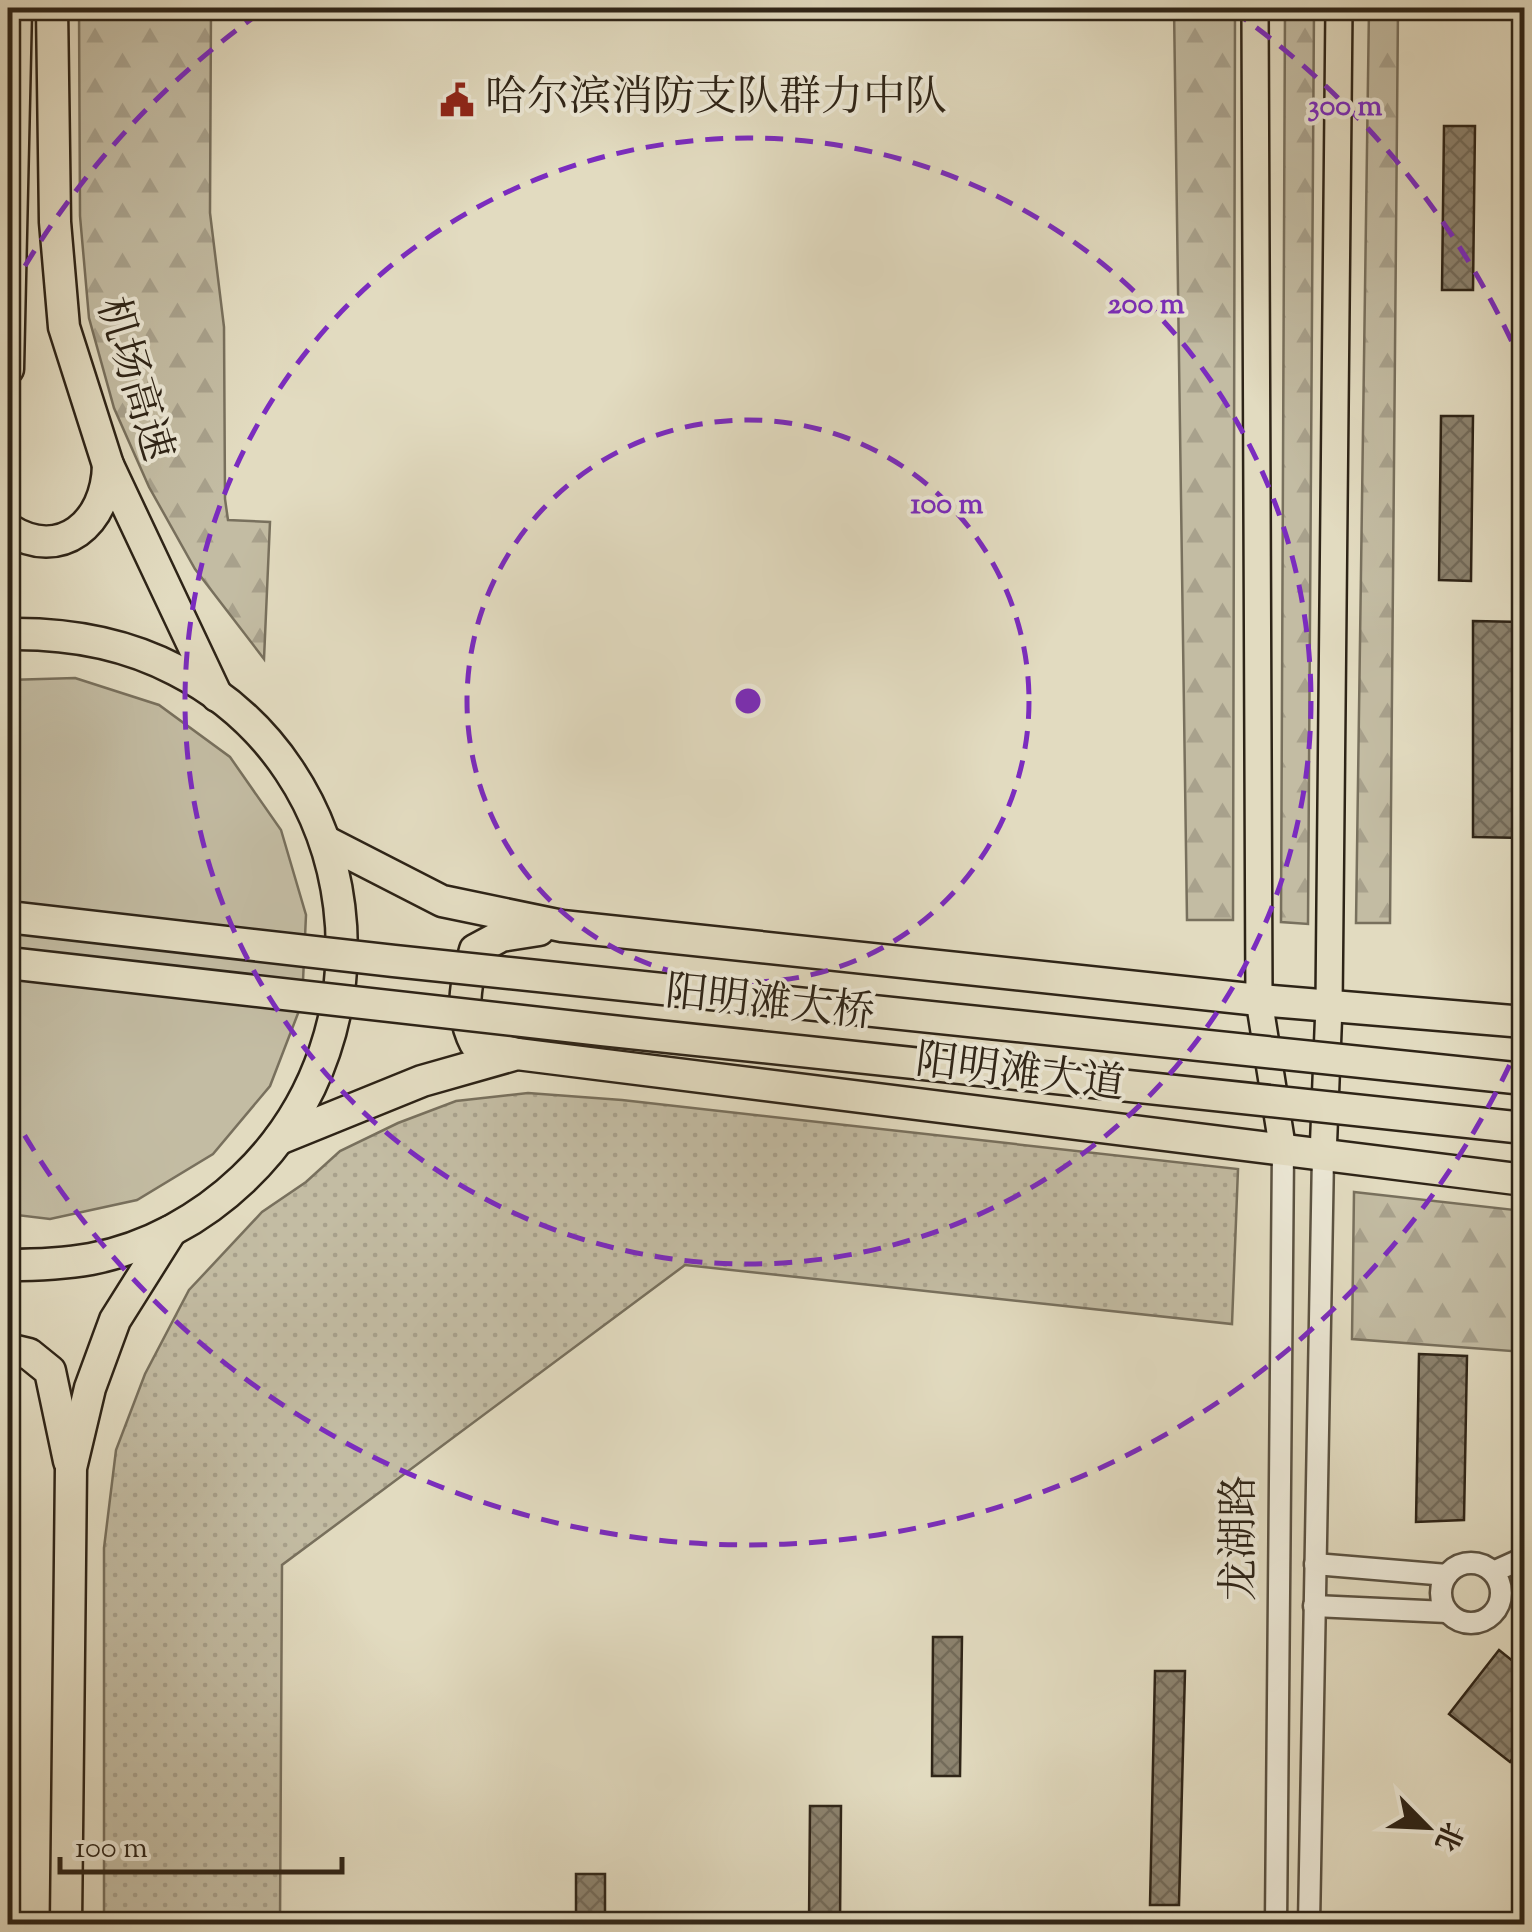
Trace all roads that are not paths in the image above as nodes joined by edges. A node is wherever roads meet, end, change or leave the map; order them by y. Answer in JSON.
{"nodes":[{"id":1,"x":16,"y":8,"type":"edge"},
{"id":2,"x":52,"y":8,"type":"edge"},
{"id":3,"x":1255,"y":8,"type":"edge"},
{"id":4,"x":1338,"y":8,"type":"edge"},
{"id":5,"x":8,"y":369,"type":"edge"},
{"id":6,"x":108,"y":465,"type":"junction"},
{"id":7,"x":8,"y":529,"type":"edge"},
{"id":8,"x":8,"y":634,"type":"edge"},
{"id":9,"x":218,"y":696,"type":"junction"},
{"id":10,"x":325,"y":841,"type":"junction"},
{"id":11,"x":8,"y":916,"type":"edge"},
{"id":12,"x":562,"y":926,"type":"junction"},
{"id":13,"x":8,"y":963,"type":"edge"},
{"id":14,"x":1258,"y":1000,"type":"junction"},
{"id":15,"x":1330,"y":1006,"type":"junction"},
{"id":16,"x":1524,"y":1022,"type":"edge"},
{"id":17,"x":517,"y":1054,"type":"junction"},
{"id":18,"x":1524,"y":1079,"type":"edge"},
{"id":19,"x":1524,"y":1128,"type":"edge"},
{"id":20,"x":280,"y":1139,"type":"junction"},
{"id":21,"x":1283,"y":1151,"type":"junction"},
{"id":22,"x":1323,"y":1156,"type":"junction"},
{"id":23,"x":1445,"y":1171,"type":"junction"},
{"id":24,"x":1524,"y":1172,"type":"edge"},
{"id":25,"x":1524,"y":1180,"type":"edge"},
{"id":26,"x":171,"y":1231,"type":"junction"},
{"id":27,"x":8,"y":1265,"type":"edge"},
{"id":28,"x":8,"y":1349,"type":"edge"},
{"id":29,"x":71,"y":1468,"type":"junction"},
{"id":30,"x":1524,"y":1558,"type":"edge"},
{"id":31,"x":1315,"y":1564,"type":"junction"},
{"id":32,"x":1492,"y":1572,"type":"junction"},
{"id":33,"x":1447,"y":1575,"type":"junction"},
{"id":34,"x":1314,"y":1606,"type":"junction"},
{"id":35,"x":1448,"y":1612,"type":"junction"},
{"id":36,"x":66,"y":1924,"type":"edge"},
{"id":37,"x":1276,"y":1924,"type":"edge"},
{"id":38,"x":1309,"y":1924,"type":"edge"}],
"edges":[{"from":1,"to":5,"type":"highway"},
{"from":2,"to":6,"type":"highway","name":"机场高速"},
{"from":3,"to":14,"type":"main road"},
{"from":4,"to":15,"type":"main road"},
{"from":6,"to":7,"type":"highway"},
{"from":6,"to":9,"type":"highway","name":"机场高速"},
{"from":8,"to":9,"type":"highway"},
{"from":9,"to":10,"type":"highway"},
{"from":10,"to":12,"type":"highway"},
{"from":10,"to":20,"type":"highway"},
{"from":11,"to":18,"type":"highway","name":"阳明滩大桥","bridge":true},
{"from":12,"to":14,"type":"highway"},
{"from":12,"to":17,"type":"highway"},
{"from":13,"to":19,"type":"highway","name":"阳明滩大桥","bridge":true},
{"from":14,"to":15,"type":"highway"},
{"from":14,"to":21,"type":"main road"},
{"from":15,"to":16,"type":"highway"},
{"from":15,"to":22,"type":"main road"},
{"from":17,"to":20,"type":"highway","name":"阳明滩大道"},
{"from":17,"to":21,"type":"highway","name":"阳明滩大道"},
{"from":20,"to":26,"type":"highway"},
{"from":21,"to":22,"type":"highway","name":"阳明滩大道"},
{"from":21,"to":37,"type":"street","name":"龙湖路"},
{"from":22,"to":23,"type":"highway","name":"阳明滩大道"},
{"from":22,"to":31,"type":"street","name":"龙湖路"},
{"from":23,"to":24,"type":"highway"},
{"from":23,"to":25,"type":"highway","name":"阳明滩大道"},
{"from":26,"to":27,"type":"highway"},
{"from":26,"to":29,"type":"highway"},
{"from":28,"to":29,"type":"highway"},
{"from":29,"to":36,"type":"highway"},
{"from":30,"to":32,"type":"street"},
{"from":31,"to":33,"type":"street"},
{"from":31,"to":34,"type":"street","name":"龙湖路"},
{"from":32,"to":33,"type":"street"},
{"from":32,"to":35,"type":"street"},
{"from":33,"to":35,"type":"street"},
{"from":34,"to":35,"type":"street"},
{"from":34,"to":38,"type":"street","name":"龙湖路"}]}
